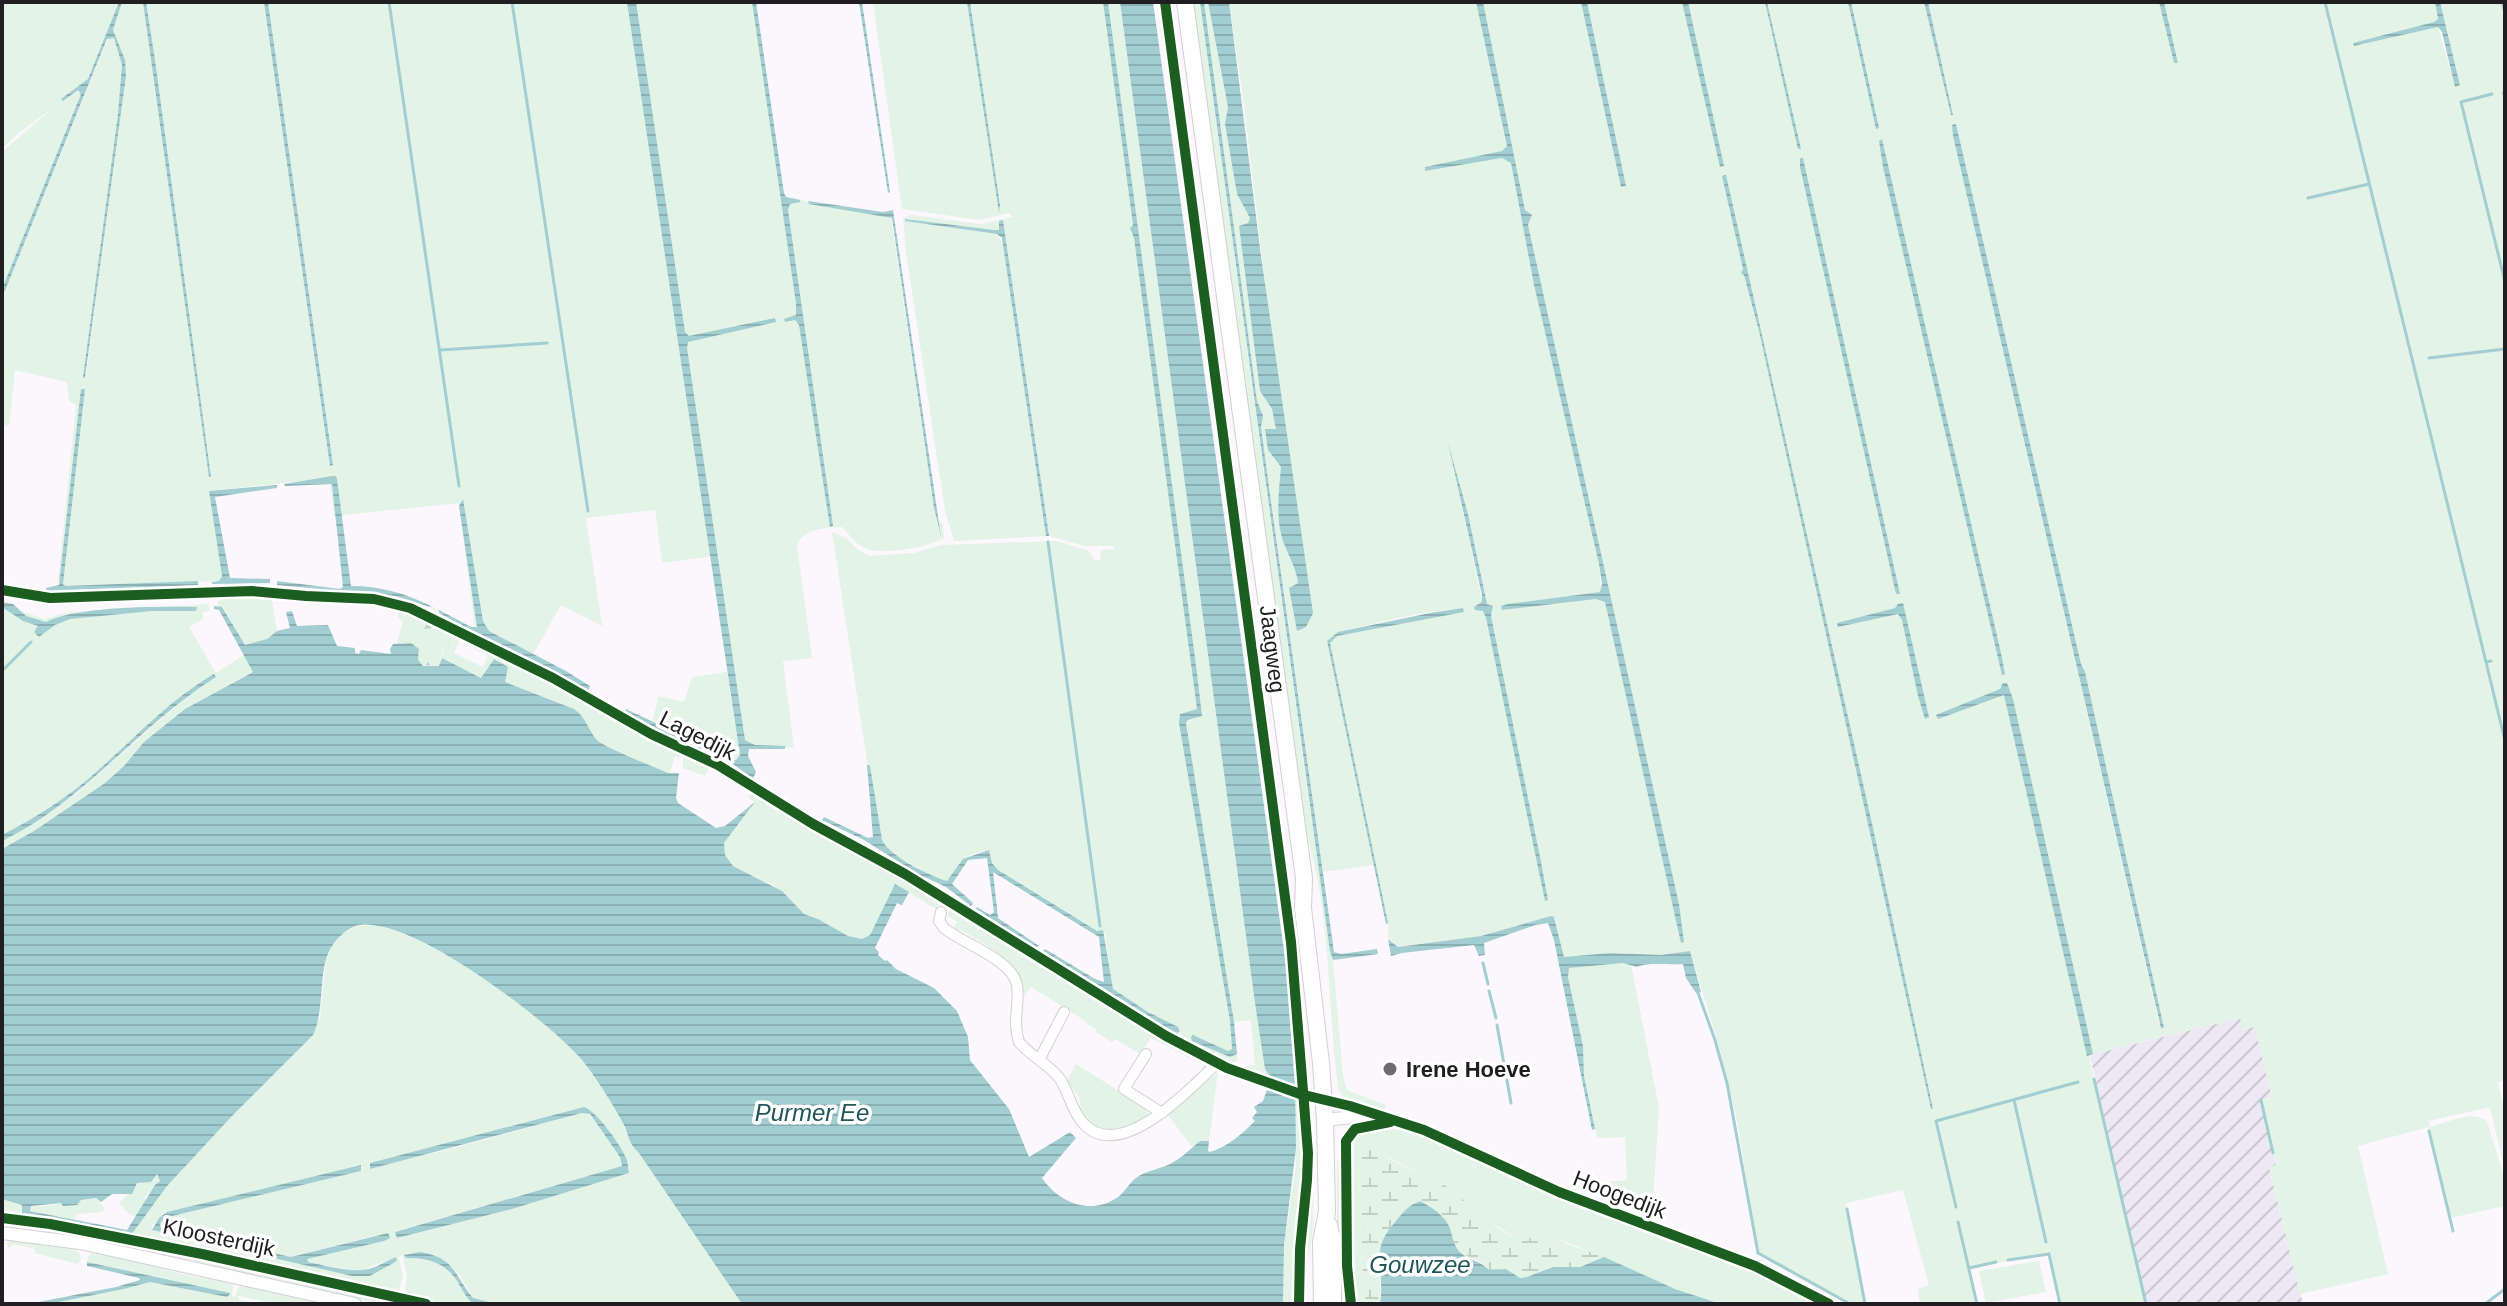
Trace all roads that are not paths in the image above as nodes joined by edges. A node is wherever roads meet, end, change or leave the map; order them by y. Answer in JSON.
{"nodes":[{"id":1,"x":1185,"y":2,"type":"edge"},
{"id":2,"x":2,"y":590,"type":"edge"},
{"id":3,"x":941,"y":912,"type":"dead end"},
{"id":4,"x":1064,"y":1012,"type":"dead end"},
{"id":5,"x":1146,"y":1054,"type":"dead end"},
{"id":6,"x":1039,"y":1060,"type":"junction"},
{"id":7,"x":1217,"y":1063,"type":"junction"},
{"id":8,"x":1324,"y":1101,"type":"junction"},
{"id":9,"x":1162,"y":1113,"type":"junction"},
{"id":10,"x":1372,"y":1115,"type":"junction"},
{"id":11,"x":1325,"y":1120,"type":"junction"},
{"id":12,"x":1327,"y":1212,"type":"junction"},
{"id":13,"x":2,"y":1233,"type":"edge"},
{"id":14,"x":355,"y":1304,"type":"edge"},
{"id":15,"x":1322,"y":1304,"type":"edge"},
{"id":16,"x":1333,"y":1304,"type":"edge"},
{"id":17,"x":1829,"y":1304,"type":"edge"}],
"edges":[{"from":1,"to":8,"type":"main road","name":"Jaagweg"},
{"from":2,"to":7,"type":"street","name":"Lagedijk"},
{"from":3,"to":6,"type":"street"},
{"from":4,"to":6,"type":"street"},
{"from":5,"to":9,"type":"street"},
{"from":6,"to":9,"type":"street"},
{"from":7,"to":8,"type":"street","name":"Lagedijk"},
{"from":7,"to":9,"type":"street"},
{"from":8,"to":10,"type":"street","name":"Hoogedijk"},
{"from":8,"to":11,"type":"main road","name":"Jaagweg"},
{"from":10,"to":11,"type":"street","name":"Hoogedijk"},
{"from":10,"to":17,"type":"street","name":"Hoogedijk"},
{"from":11,"to":12,"type":"main road","name":"Jaagweg"},
{"from":12,"to":15,"type":"main road","name":"Jaagweg"},
{"from":12,"to":16,"type":"main road"},
{"from":13,"to":14,"type":"street","name":"Kloosterdijk"}]}
